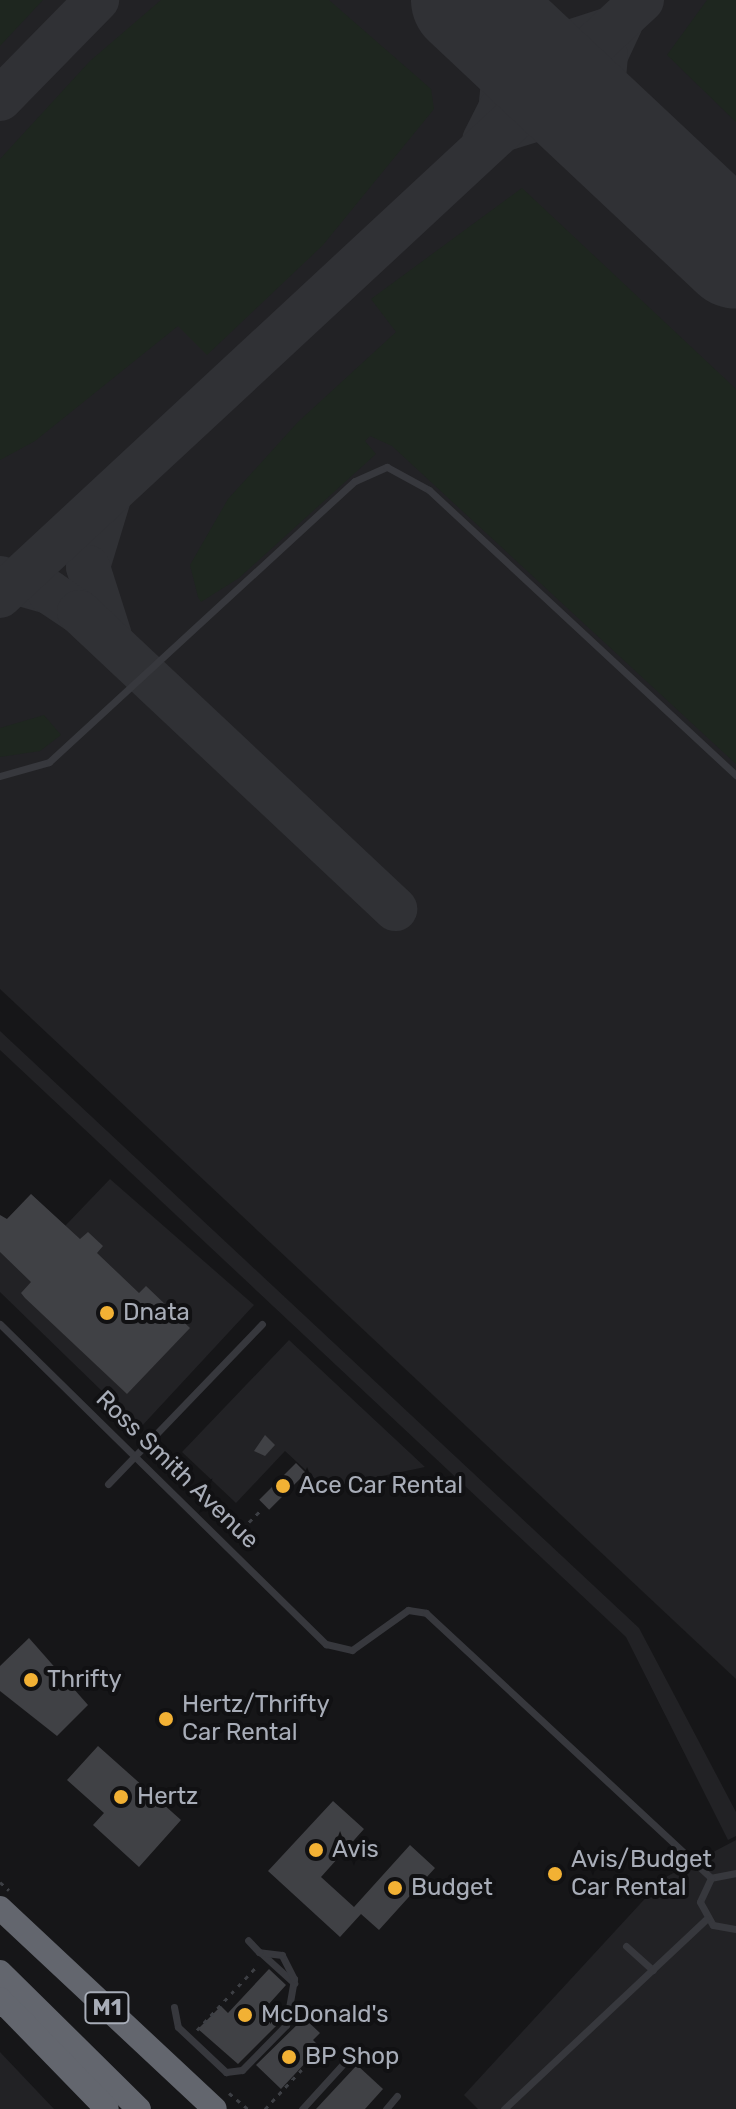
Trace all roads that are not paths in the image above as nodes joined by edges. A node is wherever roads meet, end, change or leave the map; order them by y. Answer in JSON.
{"nodes":[{"id":1,"x":736,"y":775,"type":"edge"},
{"id":2,"x":0,"y":776,"type":"edge"},
{"id":3,"x":0,"y":1324,"type":"edge"},
{"id":4,"x":262,"y":1324,"type":"dead end"},
{"id":5,"x":136,"y":1457,"type":"junction"},
{"id":6,"x":108,"y":1484,"type":"dead end"},
{"id":7,"x":736,"y":1873,"type":"edge"},
{"id":8,"x":711,"y":1878,"type":"junction"},
{"id":9,"x":0,"y":1908,"type":"edge"},
{"id":10,"x":706,"y":1919,"type":"junction"},
{"id":11,"x":736,"y":1929,"type":"edge"},
{"id":12,"x":248,"y":1940,"type":"dead end"},
{"id":13,"x":626,"y":1946,"type":"dead end"},
{"id":14,"x":259,"y":1952,"type":"junction"},
{"id":15,"x":653,"y":1970,"type":"junction"},
{"id":16,"x":0,"y":1972,"type":"edge"},
{"id":17,"x":294,"y":1983,"type":"junction"},
{"id":18,"x":0,"y":1999,"type":"edge"},
{"id":19,"x":174,"y":2007,"type":"dead end"},
{"id":20,"x":353,"y":2053,"type":"dead end"},
{"id":21,"x":397,"y":2096,"type":"dead end"},
{"id":22,"x":107,"y":2109,"type":"edge"},
{"id":23,"x":139,"y":2109,"type":"edge"},
{"id":24,"x":215,"y":2109,"type":"edge"},
{"id":25,"x":302,"y":2109,"type":"edge"},
{"id":26,"x":386,"y":2109,"type":"edge"},
{"id":27,"x":504,"y":2109,"type":"edge"}],
"edges":[{"from":1,"to":2,"type":"lane"},
{"from":3,"to":5,"type":"lane","name":"Ross Smith Avenue"},
{"from":4,"to":5,"type":"lane"},
{"from":5,"to":6,"type":"lane"},
{"from":5,"to":8,"type":"lane","name":"Ross Smith Avenue"},
{"from":7,"to":8,"type":"lane"},
{"from":8,"to":10,"type":"lane"},
{"from":9,"to":24,"type":"highway","number":"M1"},
{"from":10,"to":11,"type":"lane"},
{"from":10,"to":15,"type":"lane"},
{"from":12,"to":14,"type":"lane"},
{"from":13,"to":15,"type":"lane"},
{"from":14,"to":17,"type":"lane"},
{"from":14,"to":17,"type":"lane"},
{"from":15,"to":27,"type":"lane"},
{"from":16,"to":23,"type":"highway","number":"M1"},
{"from":17,"to":19,"type":"lane"},
{"from":18,"to":22,"type":"highway"},
{"from":20,"to":25,"type":"lane"},
{"from":21,"to":26,"type":"lane"}]}
